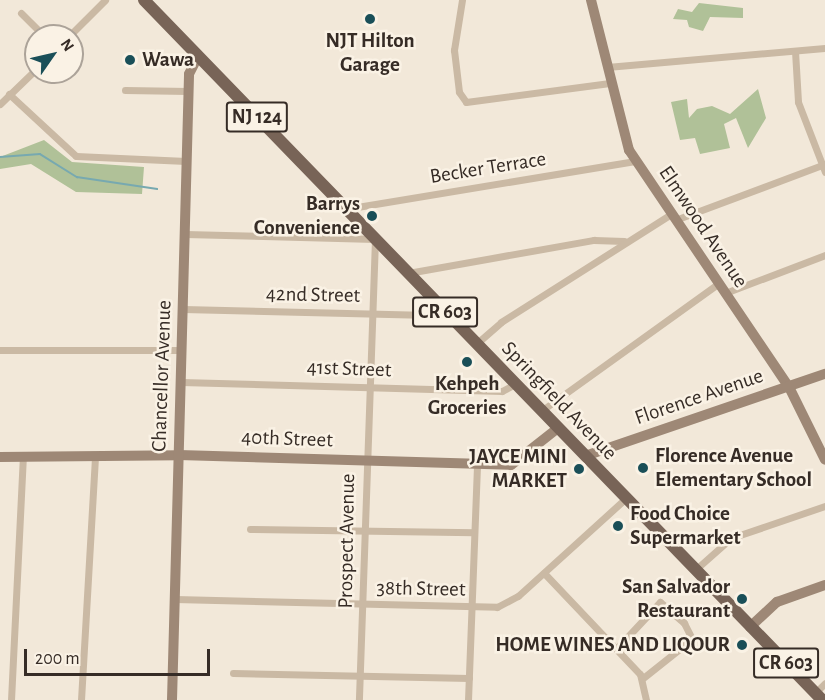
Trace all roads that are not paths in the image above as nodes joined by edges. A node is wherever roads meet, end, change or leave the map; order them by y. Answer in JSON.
{"nodes":[{"id":1,"x":105,"y":0,"type":"edge"},
{"id":2,"x":144,"y":0,"type":"edge"},
{"id":3,"x":462,"y":0,"type":"edge"},
{"id":4,"x":591,"y":0,"type":"edge"},
{"id":5,"x":21,"y":13,"type":"dead end"},
{"id":6,"x":32,"y":24,"type":"edge"},
{"id":7,"x":81,"y":24,"type":"edge"},
{"id":8,"x":825,"y":48,"type":"edge"},
{"id":9,"x":795,"y":51,"type":"junction"},
{"id":10,"x":198,"y":56,"type":"junction"},
{"id":11,"x":607,"y":67,"type":"junction"},
{"id":12,"x":24,"y":80,"type":"edge"},
{"id":13,"x":610,"y":83,"type":"junction"},
{"id":14,"x":125,"y":90,"type":"dead end"},
{"id":15,"x":188,"y":91,"type":"junction"},
{"id":16,"x":9,"y":94,"type":"junction"},
{"id":17,"x":0,"y":104,"type":"edge"},
{"id":18,"x":186,"y":161,"type":"junction"},
{"id":19,"x":635,"y":161,"type":"junction"},
{"id":20,"x":824,"y":167,"type":"edge"},
{"id":21,"x":321,"y":183,"type":"joint"},
{"id":22,"x":345,"y":209,"type":"junction"},
{"id":23,"x":673,"y":217,"type":"junction"},
{"id":24,"x":186,"y":234,"type":"junction"},
{"id":25,"x":375,"y":239,"type":"junction"},
{"id":26,"x":624,"y":241,"type":"junction"},
{"id":27,"x":825,"y":255,"type":"edge"},
{"id":28,"x":408,"y":273,"type":"junction"},
{"id":29,"x":718,"y":283,"type":"junction"},
{"id":30,"x":725,"y":293,"type":"junction"},
{"id":31,"x":441,"y":308,"type":"junction"},
{"id":32,"x":183,"y":309,"type":"junction"},
{"id":33,"x":369,"y":312,"type":"junction"},
{"id":34,"x":477,"y":344,"type":"junction"},
{"id":35,"x":0,"y":350,"type":"edge"},
{"id":36,"x":182,"y":350,"type":"junction"},
{"id":37,"x":825,"y":374,"type":"edge"},
{"id":38,"x":181,"y":382,"type":"junction"},
{"id":39,"x":515,"y":384,"type":"junction"},
{"id":40,"x":368,"y":385,"type":"junction"},
{"id":41,"x":789,"y":387,"type":"junction"},
{"id":42,"x":541,"y":411,"type":"junction"},
{"id":43,"x":558,"y":428,"type":"junction"},
{"id":44,"x":179,"y":455,"type":"junction"},
{"id":45,"x":23,"y":456,"type":"junction"},
{"id":46,"x":95,"y":456,"type":"junction"},
{"id":47,"x":585,"y":456,"type":"junction"},
{"id":48,"x":0,"y":457,"type":"edge"},
{"id":49,"x":825,"y":460,"type":"edge"},
{"id":50,"x":366,"y":462,"type":"junction"},
{"id":51,"x":477,"y":464,"type":"junction"},
{"id":52,"x":626,"y":498,"type":"junction"},
{"id":53,"x":825,"y":506,"type":"edge"},
{"id":54,"x":250,"y":529,"type":"dead end"},
{"id":55,"x":474,"y":532,"type":"junction"},
{"id":56,"x":364,"y":533,"type":"junction"},
{"id":57,"x":695,"y":570,"type":"junction"},
{"id":58,"x":544,"y":573,"type":"junction"},
{"id":59,"x":825,"y":585,"type":"edge"},
{"id":60,"x":175,"y":599,"type":"junction"},
{"id":61,"x":362,"y":604,"type":"junction"},
{"id":62,"x":472,"y":606,"type":"junction"},
{"id":63,"x":750,"y":627,"type":"junction"},
{"id":64,"x":617,"y":648,"type":"junction"},
{"id":65,"x":233,"y":673,"type":"dead end"},
{"id":66,"x":360,"y":675,"type":"junction"},
{"id":67,"x":469,"y":678,"type":"junction"},
{"id":68,"x":643,"y":678,"type":"junction"},
{"id":69,"x":825,"y":683,"type":"edge"},
{"id":70,"x":818,"y":696,"type":"edge"},
{"id":71,"x":11,"y":700,"type":"edge"},
{"id":72,"x":81,"y":700,"type":"edge"},
{"id":73,"x":172,"y":700,"type":"edge"},
{"id":74,"x":359,"y":700,"type":"edge"},
{"id":75,"x":468,"y":700,"type":"edge"},
{"id":76,"x":646,"y":700,"type":"edge"}],
"edges":[{"from":1,"to":7,"type":"street"},
{"from":2,"to":10,"type":"main road","name":"Springfield Avenue","number":"NJ 124"},
{"from":3,"to":13,"type":"street"},
{"from":4,"to":11,"type":"street","name":"Elmwood Avenue"},
{"from":5,"to":6,"type":"street"},
{"from":8,"to":9,"type":"street"},
{"from":9,"to":11,"type":"street"},
{"from":9,"to":20,"type":"street"},
{"from":10,"to":15,"type":"street","name":"Chancellor Avenue"},
{"from":10,"to":21,"type":"main road","name":"Springfield Avenue","number":"NJ 124"},
{"from":11,"to":13,"type":"street","name":"Elmwood Avenue"},
{"from":12,"to":16,"type":"street"},
{"from":13,"to":19,"type":"street","name":"Elmwood Avenue"},
{"from":14,"to":15,"type":"street"},
{"from":15,"to":18,"type":"street","name":"Chancellor Avenue"},
{"from":16,"to":17,"type":"street"},
{"from":16,"to":18,"type":"street"},
{"from":18,"to":24,"type":"street","name":"Chancellor Avenue"},
{"from":19,"to":22,"type":"street","name":"Becker Terrace"},
{"from":19,"to":23,"type":"street","name":"Elmwood Avenue"},
{"from":20,"to":23,"type":"street"},
{"from":21,"to":22,"type":"main road","name":"Springfield Avenue","number":"CR 603"},
{"from":22,"to":25,"type":"main road","name":"Springfield Avenue","number":"CR 603"},
{"from":23,"to":26,"type":"street"},
{"from":23,"to":29,"type":"street","name":"Elmwood Avenue"},
{"from":24,"to":25,"type":"street"},
{"from":24,"to":32,"type":"street","name":"Chancellor Avenue"},
{"from":25,"to":28,"type":"main road","name":"Springfield Avenue","number":"CR 603"},
{"from":25,"to":33,"type":"street","name":"Prospect Avenue"},
{"from":26,"to":28,"type":"street"},
{"from":26,"to":34,"type":"street"},
{"from":27,"to":30,"type":"street"},
{"from":28,"to":31,"type":"main road","name":"Springfield Avenue","number":"CR 603"},
{"from":29,"to":30,"type":"street","name":"Elmwood Avenue"},
{"from":29,"to":42,"type":"street"},
{"from":30,"to":41,"type":"street","name":"Elmwood Avenue"},
{"from":31,"to":33,"type":"street","name":"42nd Street"},
{"from":31,"to":34,"type":"main road","name":"Springfield Avenue","number":"CR 603"},
{"from":32,"to":33,"type":"street","name":"42nd Street"},
{"from":32,"to":36,"type":"street","name":"Chancellor Avenue"},
{"from":33,"to":40,"type":"street","name":"Prospect Avenue"},
{"from":34,"to":39,"type":"main road","name":"Springfield Avenue","number":"CR 603"},
{"from":35,"to":36,"type":"street"},
{"from":36,"to":38,"type":"street","name":"Chancellor Avenue"},
{"from":37,"to":41,"type":"street","name":"Florence Avenue"},
{"from":38,"to":40,"type":"street","name":"41st Street"},
{"from":38,"to":44,"type":"street","name":"Chancellor Avenue"},
{"from":39,"to":40,"type":"street","name":"41st Street"},
{"from":39,"to":42,"type":"main road","name":"Springfield Avenue","number":"CR 603"},
{"from":40,"to":50,"type":"street","name":"Prospect Avenue"},
{"from":41,"to":47,"type":"street","name":"Florence Avenue"},
{"from":41,"to":49,"type":"street","name":"Elmwood Avenue"},
{"from":42,"to":43,"type":"main road","name":"Springfield Avenue","number":"CR 603"},
{"from":43,"to":47,"type":"main road","name":"Springfield Avenue","number":"CR 603"},
{"from":43,"to":51,"type":"street","name":"40th Street"},
{"from":44,"to":46,"type":"street","name":"40th Street"},
{"from":44,"to":50,"type":"street","name":"40th Street"},
{"from":44,"to":60,"type":"street","name":"Chancellor Avenue"},
{"from":45,"to":46,"type":"street","name":"40th Street"},
{"from":45,"to":48,"type":"street","name":"40th Street"},
{"from":45,"to":71,"type":"street"},
{"from":46,"to":72,"type":"street"},
{"from":47,"to":52,"type":"main road","name":"Springfield Avenue","number":"CR 603"},
{"from":50,"to":51,"type":"street","name":"40th Street"},
{"from":50,"to":56,"type":"street","name":"Prospect Avenue"},
{"from":51,"to":55,"type":"street"},
{"from":52,"to":57,"type":"main road","name":"Springfield Avenue","number":"CR 603"},
{"from":52,"to":58,"type":"street","name":"38th Street"},
{"from":53,"to":57,"type":"street"},
{"from":54,"to":56,"type":"street"},
{"from":55,"to":56,"type":"street"},
{"from":55,"to":62,"type":"street"},
{"from":56,"to":61,"type":"street","name":"Prospect Avenue"},
{"from":57,"to":63,"type":"main road","name":"Springfield Avenue","number":"CR 603"},
{"from":58,"to":62,"type":"street","name":"38th Street"},
{"from":58,"to":64,"type":"street"},
{"from":59,"to":63,"type":"street"},
{"from":60,"to":61,"type":"street","name":"38th Street"},
{"from":60,"to":73,"type":"street","name":"Chancellor Avenue"},
{"from":61,"to":62,"type":"street","name":"38th Street"},
{"from":61,"to":66,"type":"street","name":"Prospect Avenue"},
{"from":62,"to":67,"type":"street"},
{"from":63,"to":70,"type":"main road","name":"Springfield Avenue","number":"CR 603"},
{"from":64,"to":68,"type":"street"},
{"from":64,"to":68,"type":"street"},
{"from":65,"to":66,"type":"street"},
{"from":66,"to":67,"type":"street"},
{"from":66,"to":74,"type":"street","name":"Prospect Avenue"},
{"from":67,"to":75,"type":"street"},
{"from":68,"to":76,"type":"street"},
{"from":69,"to":70,"type":"street"}]}
